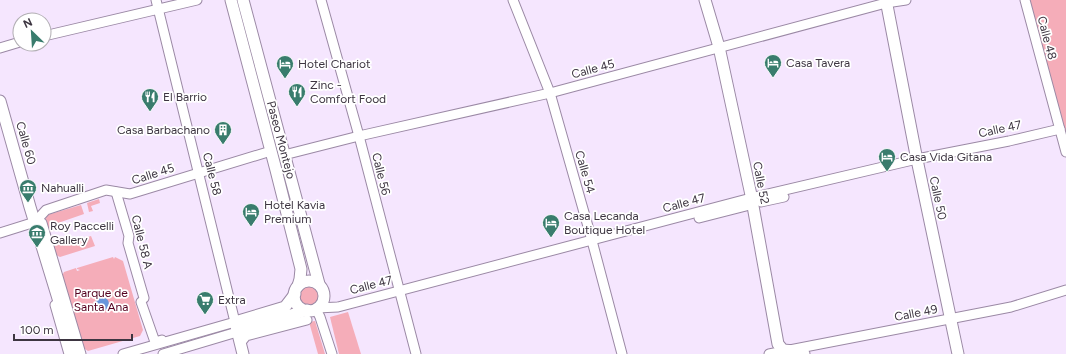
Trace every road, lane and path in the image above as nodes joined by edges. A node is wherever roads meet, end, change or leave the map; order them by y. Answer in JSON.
{"nodes":[{"id":1,"x":197,"y":0,"type":"edge"},
{"id":2,"x":231,"y":0,"type":"edge"},
{"id":3,"x":244,"y":0,"type":"edge"},
{"id":4,"x":321,"y":0,"type":"edge"},
{"id":5,"x":513,"y":0,"type":"edge"},
{"id":6,"x":705,"y":0,"type":"edge"},
{"id":7,"x":906,"y":0,"type":"edge"},
{"id":8,"x":1024,"y":0,"type":"edge"},
{"id":9,"x":886,"y":2,"type":"edge"},
{"id":10,"x":157,"y":4,"type":"edge"},
{"id":11,"x":52,"y":34,"type":"edge"},
{"id":12,"x":12,"y":44,"type":"edge"},
{"id":13,"x":719,"y":47,"type":"junction"},
{"id":14,"x":0,"y":48,"type":"edge"},
{"id":15,"x":550,"y":93,"type":"junction"},
{"id":16,"x":0,"y":101,"type":"edge"},
{"id":17,"x":1060,"y":129,"type":"junction"},
{"id":18,"x":1049,"y":130,"type":"dead end"},
{"id":19,"x":359,"y":136,"type":"junction"},
{"id":20,"x":271,"y":150,"type":"junction"},
{"id":21,"x":1066,"y":152,"type":"edge"},
{"id":22,"x":284,"y":154,"type":"junction"},
{"id":23,"x":918,"y":159,"type":"junction"},
{"id":24,"x":198,"y":172,"type":"junction"},
{"id":25,"x":116,"y":192,"type":"junction"},
{"id":26,"x":752,"y":199,"type":"junction"},
{"id":27,"x":35,"y":224,"type":"junction"},
{"id":28,"x":0,"y":233,"type":"edge"},
{"id":29,"x":590,"y":240,"type":"junction"},
{"id":30,"x":602,"y":244,"type":"dead end"},
{"id":31,"x":319,"y":284,"type":"junction"},
{"id":32,"x":411,"y":289,"type":"dead end"},
{"id":33,"x":296,"y":290,"type":"junction"},
{"id":34,"x":1066,"y":290,"type":"edge"},
{"id":35,"x":399,"y":291,"type":"junction"},
{"id":36,"x":312,"y":312,"type":"junction"},
{"id":37,"x":951,"y":319,"type":"junction"},
{"id":38,"x":208,"y":329,"type":"junction"},
{"id":39,"x":235,"y":331,"type":"junction"},
{"id":40,"x":211,"y":340,"type":"junction"},
{"id":41,"x":788,"y":351,"type":"junction"},
{"id":42,"x":69,"y":354,"type":"edge"},
{"id":43,"x":75,"y":354,"type":"edge"},
{"id":44,"x":80,"y":354,"type":"edge"},
{"id":45,"x":124,"y":354,"type":"edge"},
{"id":46,"x":163,"y":354,"type":"edge"},
{"id":47,"x":182,"y":354,"type":"edge"},
{"id":48,"x":243,"y":354,"type":"edge"},
{"id":49,"x":332,"y":354,"type":"edge"},
{"id":50,"x":416,"y":354,"type":"edge"},
{"id":51,"x":622,"y":354,"type":"edge"},
{"id":52,"x":769,"y":354,"type":"edge"},
{"id":53,"x":804,"y":354,"type":"edge"},
{"id":54,"x":958,"y":354,"type":"edge"}],
"edges":[{"from":1,"to":10,"type":"street"},
{"from":2,"to":20,"type":"main road","name":"Paseo Montejo"},
{"from":3,"to":22,"type":"main road"},
{"from":4,"to":19,"type":"street","name":"Calle 56"},
{"from":5,"to":15,"type":"street","name":"Calle 54"},
{"from":6,"to":13,"type":"main road","name":"Calle 52"},
{"from":7,"to":9,"type":"street","name":"Calle 45"},
{"from":8,"to":17,"type":"street","name":"Calle 48"},
{"from":9,"to":13,"type":"street","name":"Calle 45"},
{"from":9,"to":23,"type":"main road","name":"Calle 50"},
{"from":10,"to":11,"type":"street"},
{"from":10,"to":24,"type":"street","name":"Calle 58"},
{"from":12,"to":14,"type":"street"},
{"from":13,"to":15,"type":"street","name":"Calle 45"},
{"from":13,"to":26,"type":"main road","name":"Calle 52"},
{"from":15,"to":19,"type":"street","name":"Calle 45"},
{"from":15,"to":29,"type":"street","name":"Calle 54"},
{"from":16,"to":27,"type":"main road","name":"Calle 60"},
{"from":17,"to":21,"type":"street","name":"Calle 48"},
{"from":17,"to":23,"type":"street","name":"Calle 47"},
{"from":18,"to":23,"type":"street"},
{"from":19,"to":22,"type":"street","name":"Calle 45"},
{"from":19,"to":35,"type":"street","name":"Calle 56"},
{"from":20,"to":24,"type":"street","name":"Calle 45"},
{"from":20,"to":33,"type":"main road","name":"Paseo Montejo"},
{"from":22,"to":31,"type":"main road"},
{"from":23,"to":26,"type":"street","name":"Calle 47"},
{"from":23,"to":37,"type":"main road","name":"Calle 50"},
{"from":24,"to":25,"type":"street","name":"Calle 45"},
{"from":24,"to":39,"type":"street","name":"Calle 58"},
{"from":25,"to":27,"type":"street","name":"Calle 45"},
{"from":25,"to":39,"type":"street","name":"Calle 58 A"},
{"from":26,"to":29,"type":"street","name":"Calle 47"},
{"from":26,"to":30,"type":"street"},
{"from":26,"to":41,"type":"main road","name":"Calle 52"},
{"from":27,"to":28,"type":"street","name":"Calle 45"},
{"from":27,"to":42,"type":"street"},
{"from":27,"to":43,"type":"main road","name":"Calle 60"},
{"from":27,"to":44,"type":"street"},
{"from":29,"to":32,"type":"street"},
{"from":29,"to":35,"type":"street","name":"Calle 47"},
{"from":29,"to":51,"type":"street","name":"Calle 54"},
{"from":31,"to":33,"type":"main road"},
{"from":31,"to":36,"type":"main road"},
{"from":33,"to":36,"type":"main road"},
{"from":33,"to":39,"type":"main road","name":"Calle 47"},
{"from":34,"to":37,"type":"street","name":"Calle 49"},
{"from":35,"to":36,"type":"street","name":"Calle 47"},
{"from":35,"to":50,"type":"street","name":"Calle 56"},
{"from":36,"to":39,"type":"main road","name":"Calle 47"},
{"from":36,"to":49,"type":"street"},
{"from":37,"to":41,"type":"street","name":"Calle 49"},
{"from":37,"to":54,"type":"main road","name":"Calle 50"},
{"from":38,"to":39,"type":"street","name":"Calle 47"},
{"from":38,"to":40,"type":"street"},
{"from":38,"to":45,"type":"street","name":"Calle 47"},
{"from":39,"to":40,"type":"street","name":"Calle 47"},
{"from":39,"to":47,"type":"street"},
{"from":39,"to":48,"type":"main road","name":"Calle 58"},
{"from":40,"to":46,"type":"street","name":"Calle 47"},
{"from":41,"to":52,"type":"street","name":"Calle 49"},
{"from":41,"to":53,"type":"main road"}]}
